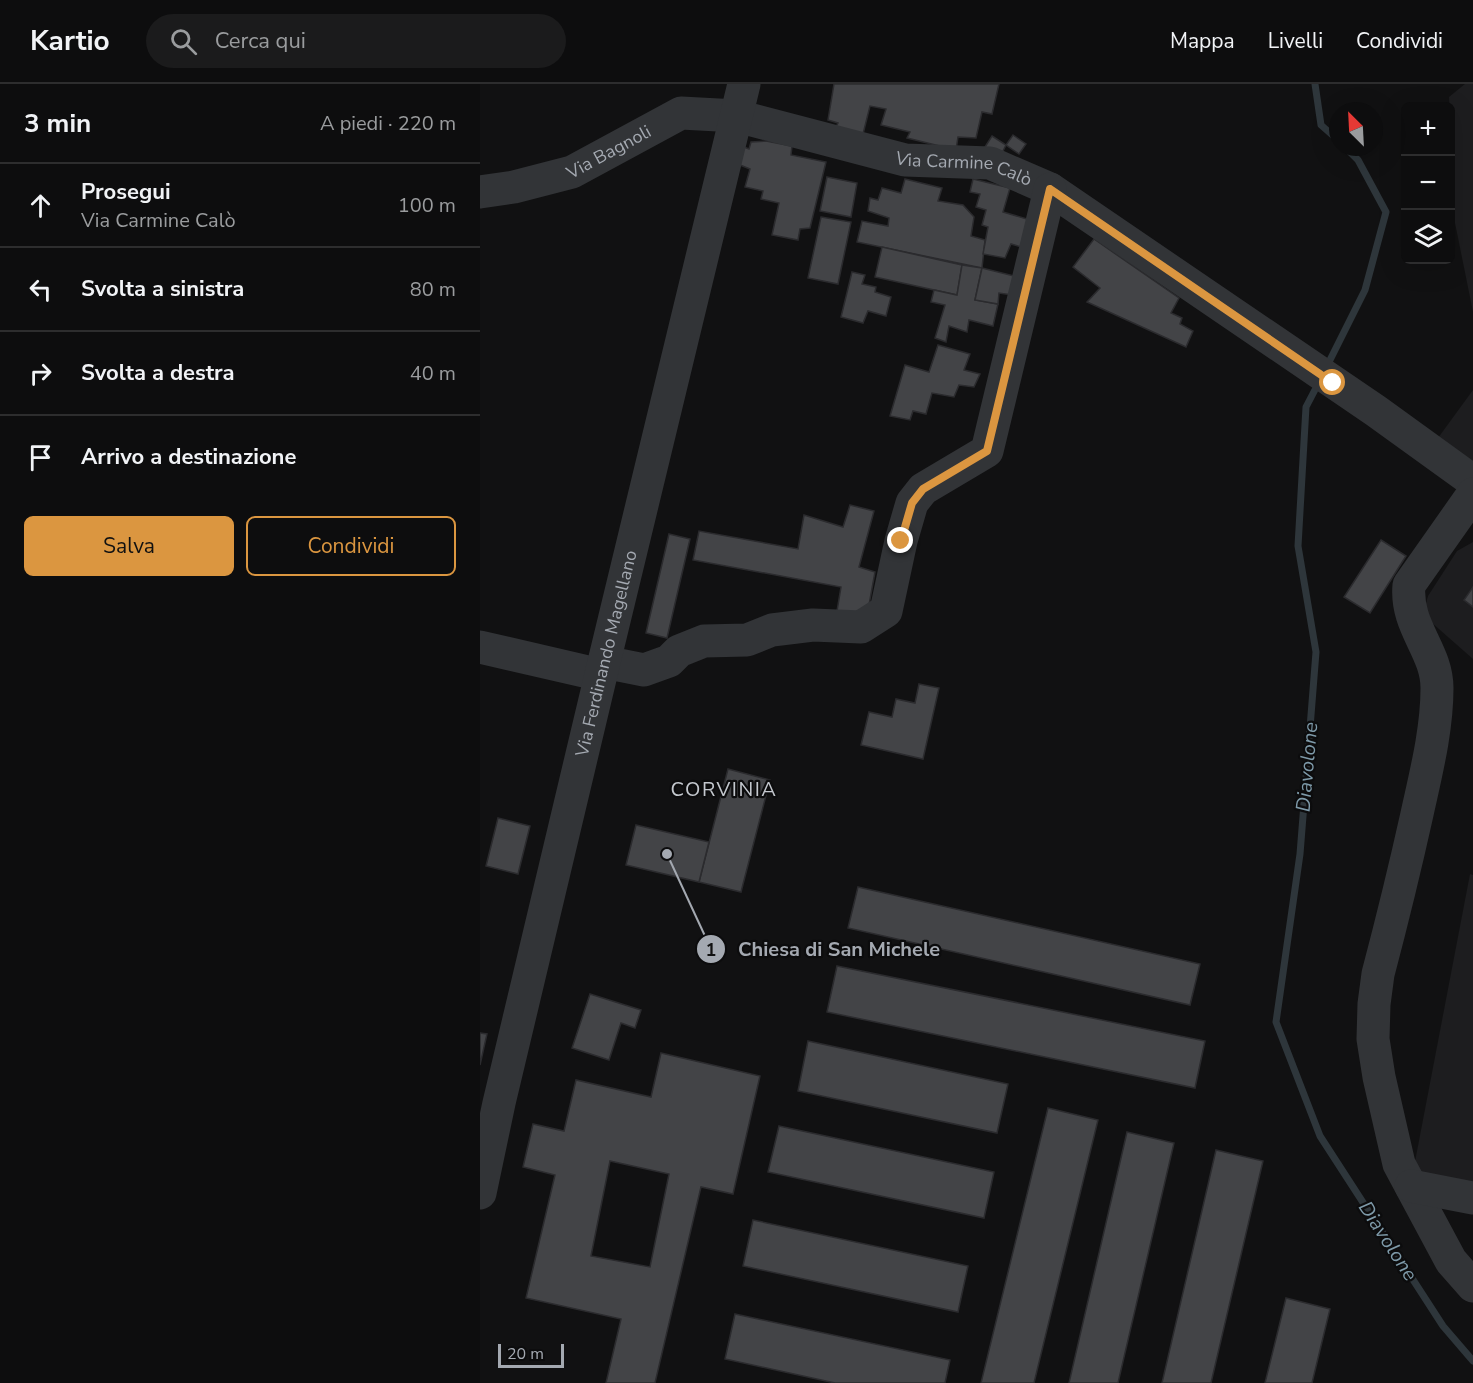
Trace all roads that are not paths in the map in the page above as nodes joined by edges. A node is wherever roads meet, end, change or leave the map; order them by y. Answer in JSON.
{"nodes":[{"id":1,"x":744,"y":84,"type":"edge"},
{"id":2,"x":737,"y":116,"type":"junction"},
{"id":3,"x":1050,"y":189,"type":"junction"},
{"id":4,"x":480,"y":192,"type":"edge"},
{"id":5,"x":1473,"y":481,"type":"edge"},
{"id":6,"x":1473,"y":494,"type":"edge"},
{"id":7,"x":480,"y":647,"type":"edge"},
{"id":8,"x":603,"y":669,"type":"junction"},
{"id":9,"x":490,"y":1101,"type":"edge"},
{"id":10,"x":1411,"y":1186,"type":"junction"},
{"id":11,"x":480,"y":1193,"type":"edge"},
{"id":12,"x":1473,"y":1198,"type":"edge"},
{"id":13,"x":1473,"y":1286,"type":"edge"}],
"edges":[{"from":1,"to":2,"type":"street"},
{"from":2,"to":3,"type":"street","name":"Via Carmine Calò"},
{"from":2,"to":4,"type":"street","name":"Via Bagnoli"},
{"from":2,"to":8,"type":"street","name":"Via Ferdinando Magellano"},
{"from":3,"to":5,"type":"street","name":"Via Carmine Calò"},
{"from":3,"to":8,"type":"street"},
{"from":6,"to":10,"type":"street"},
{"from":7,"to":8,"type":"street"},
{"from":8,"to":9,"type":"street","name":"Via Ferdinando Magellano"},
{"from":9,"to":11,"type":"street","name":"Via Ferdinando Magellano"},
{"from":10,"to":12,"type":"street"},
{"from":10,"to":13,"type":"street"}]}
